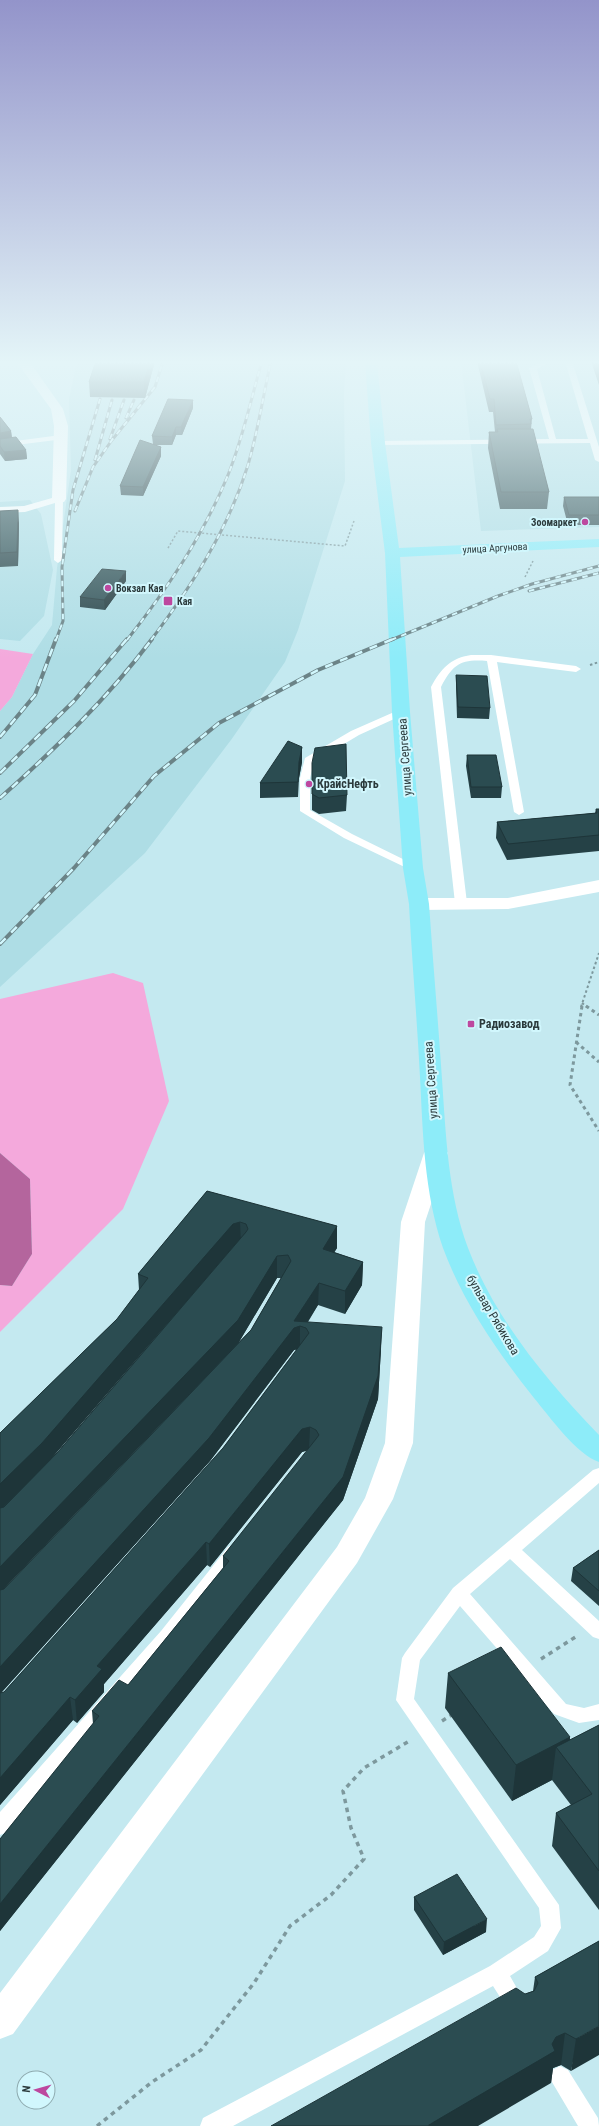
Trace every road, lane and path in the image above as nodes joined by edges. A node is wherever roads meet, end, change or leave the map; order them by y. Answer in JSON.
{"nodes":[{"id":1,"x":60,"y":460,"type":"edge"},
{"id":2,"x":380,"y":460,"type":"edge"},
{"id":3,"x":59,"y":499,"type":"junction"},
{"id":4,"x":0,"y":510,"type":"edge"},
{"id":5,"x":354,"y":521,"type":"dead end"},
{"id":6,"x":599,"y":543,"type":"edge"},
{"id":7,"x":168,"y":548,"type":"dead end"},
{"id":8,"x":392,"y":553,"type":"junction"},
{"id":9,"x":534,"y":558,"type":"dead end"},
{"id":10,"x":58,"y":560,"type":"dead end"},
{"id":11,"x":525,"y":577,"type":"dead end"},
{"id":12,"x":491,"y":658,"type":"junction"},
{"id":13,"x":576,"y":669,"type":"dead end"},
{"id":14,"x":401,"y":712,"type":"junction"},
{"id":15,"x":519,"y":812,"type":"dead end"},
{"id":16,"x":413,"y":868,"type":"junction"},
{"id":17,"x":599,"y":886,"type":"edge"},
{"id":18,"x":461,"y":903,"type":"junction"},
{"id":19,"x":419,"y":904,"type":"junction"},
{"id":20,"x":599,"y":953,"type":"edge"},
{"id":21,"x":582,"y":1003,"type":"junction"},
{"id":22,"x":599,"y":1015,"type":"edge"},
{"id":23,"x":576,"y":1042,"type":"junction"},
{"id":24,"x":599,"y":1062,"type":"edge"},
{"id":25,"x":599,"y":1131,"type":"edge"},
{"id":26,"x":436,"y":1153,"type":"junction"},
{"id":27,"x":599,"y":1452,"type":"edge"},
{"id":28,"x":599,"y":1474,"type":"edge"},
{"id":29,"x":245,"y":1537,"type":"edge"},
{"id":30,"x":510,"y":1549,"type":"junction"},
{"id":31,"x":459,"y":1593,"type":"junction"},
{"id":32,"x":596,"y":1629,"type":"edge"},
{"id":33,"x":525,"y":1669,"type":"junction"},
{"id":34,"x":460,"y":1710,"type":"edge"},
{"id":35,"x":599,"y":1712,"type":"edge"},
{"id":36,"x":427,"y":1731,"type":"junction"},
{"id":37,"x":0,"y":1826,"type":"edge"},
{"id":38,"x":496,"y":1973,"type":"junction"},
{"id":39,"x":522,"y":2015,"type":"edge"},
{"id":40,"x":0,"y":2022,"type":"edge"},
{"id":41,"x":560,"y":2078,"type":"dead end"},
{"id":42,"x":97,"y":2126,"type":"edge"},
{"id":43,"x":211,"y":2126,"type":"edge"},
{"id":44,"x":590,"y":2126,"type":"edge"}],
"edges":[{"from":1,"to":3,"type":"street"},
{"from":2,"to":8,"type":"main road","name":"улица Сергеева"},
{"from":3,"to":4,"type":"lane"},
{"from":3,"to":10,"type":"lane"},
{"from":5,"to":7,"type":"path"},
{"from":6,"to":8,"type":"main road","name":"улица Аргунова"},
{"from":8,"to":14,"type":"main road","name":"улица Сергеева"},
{"from":9,"to":11,"type":"path"},
{"from":12,"to":13,"type":"lane"},
{"from":12,"to":15,"type":"lane"},
{"from":12,"to":18,"type":"lane"},
{"from":14,"to":16,"type":"main road","name":"улица Сергеева"},
{"from":14,"to":16,"type":"lane"},
{"from":16,"to":19,"type":"main road","name":"улица Сергеева"},
{"from":17,"to":18,"type":"street"},
{"from":18,"to":19,"type":"street"},
{"from":19,"to":26,"type":"main road","name":"улица Сергеева"},
{"from":20,"to":21,"type":"path"},
{"from":21,"to":22,"type":"path"},
{"from":21,"to":23,"type":"path"},
{"from":23,"to":24,"type":"path"},
{"from":23,"to":25,"type":"path"},
{"from":26,"to":27,"type":"main road","name":"бульвар Рябикова"},
{"from":26,"to":40,"type":"street"},
{"from":28,"to":30,"type":"lane"},
{"from":29,"to":37,"type":"lane"},
{"from":30,"to":31,"type":"lane"},
{"from":30,"to":32,"type":"lane"},
{"from":31,"to":33,"type":"lane"},
{"from":31,"to":36,"type":"lane"},
{"from":32,"to":33,"type":"path"},
{"from":33,"to":35,"type":"lane"},
{"from":34,"to":36,"type":"path"},
{"from":36,"to":38,"type":"lane"},
{"from":36,"to":42,"type":"path"},
{"from":38,"to":39,"type":"lane"},
{"from":38,"to":43,"type":"lane"},
{"from":41,"to":44,"type":"lane"}]}
